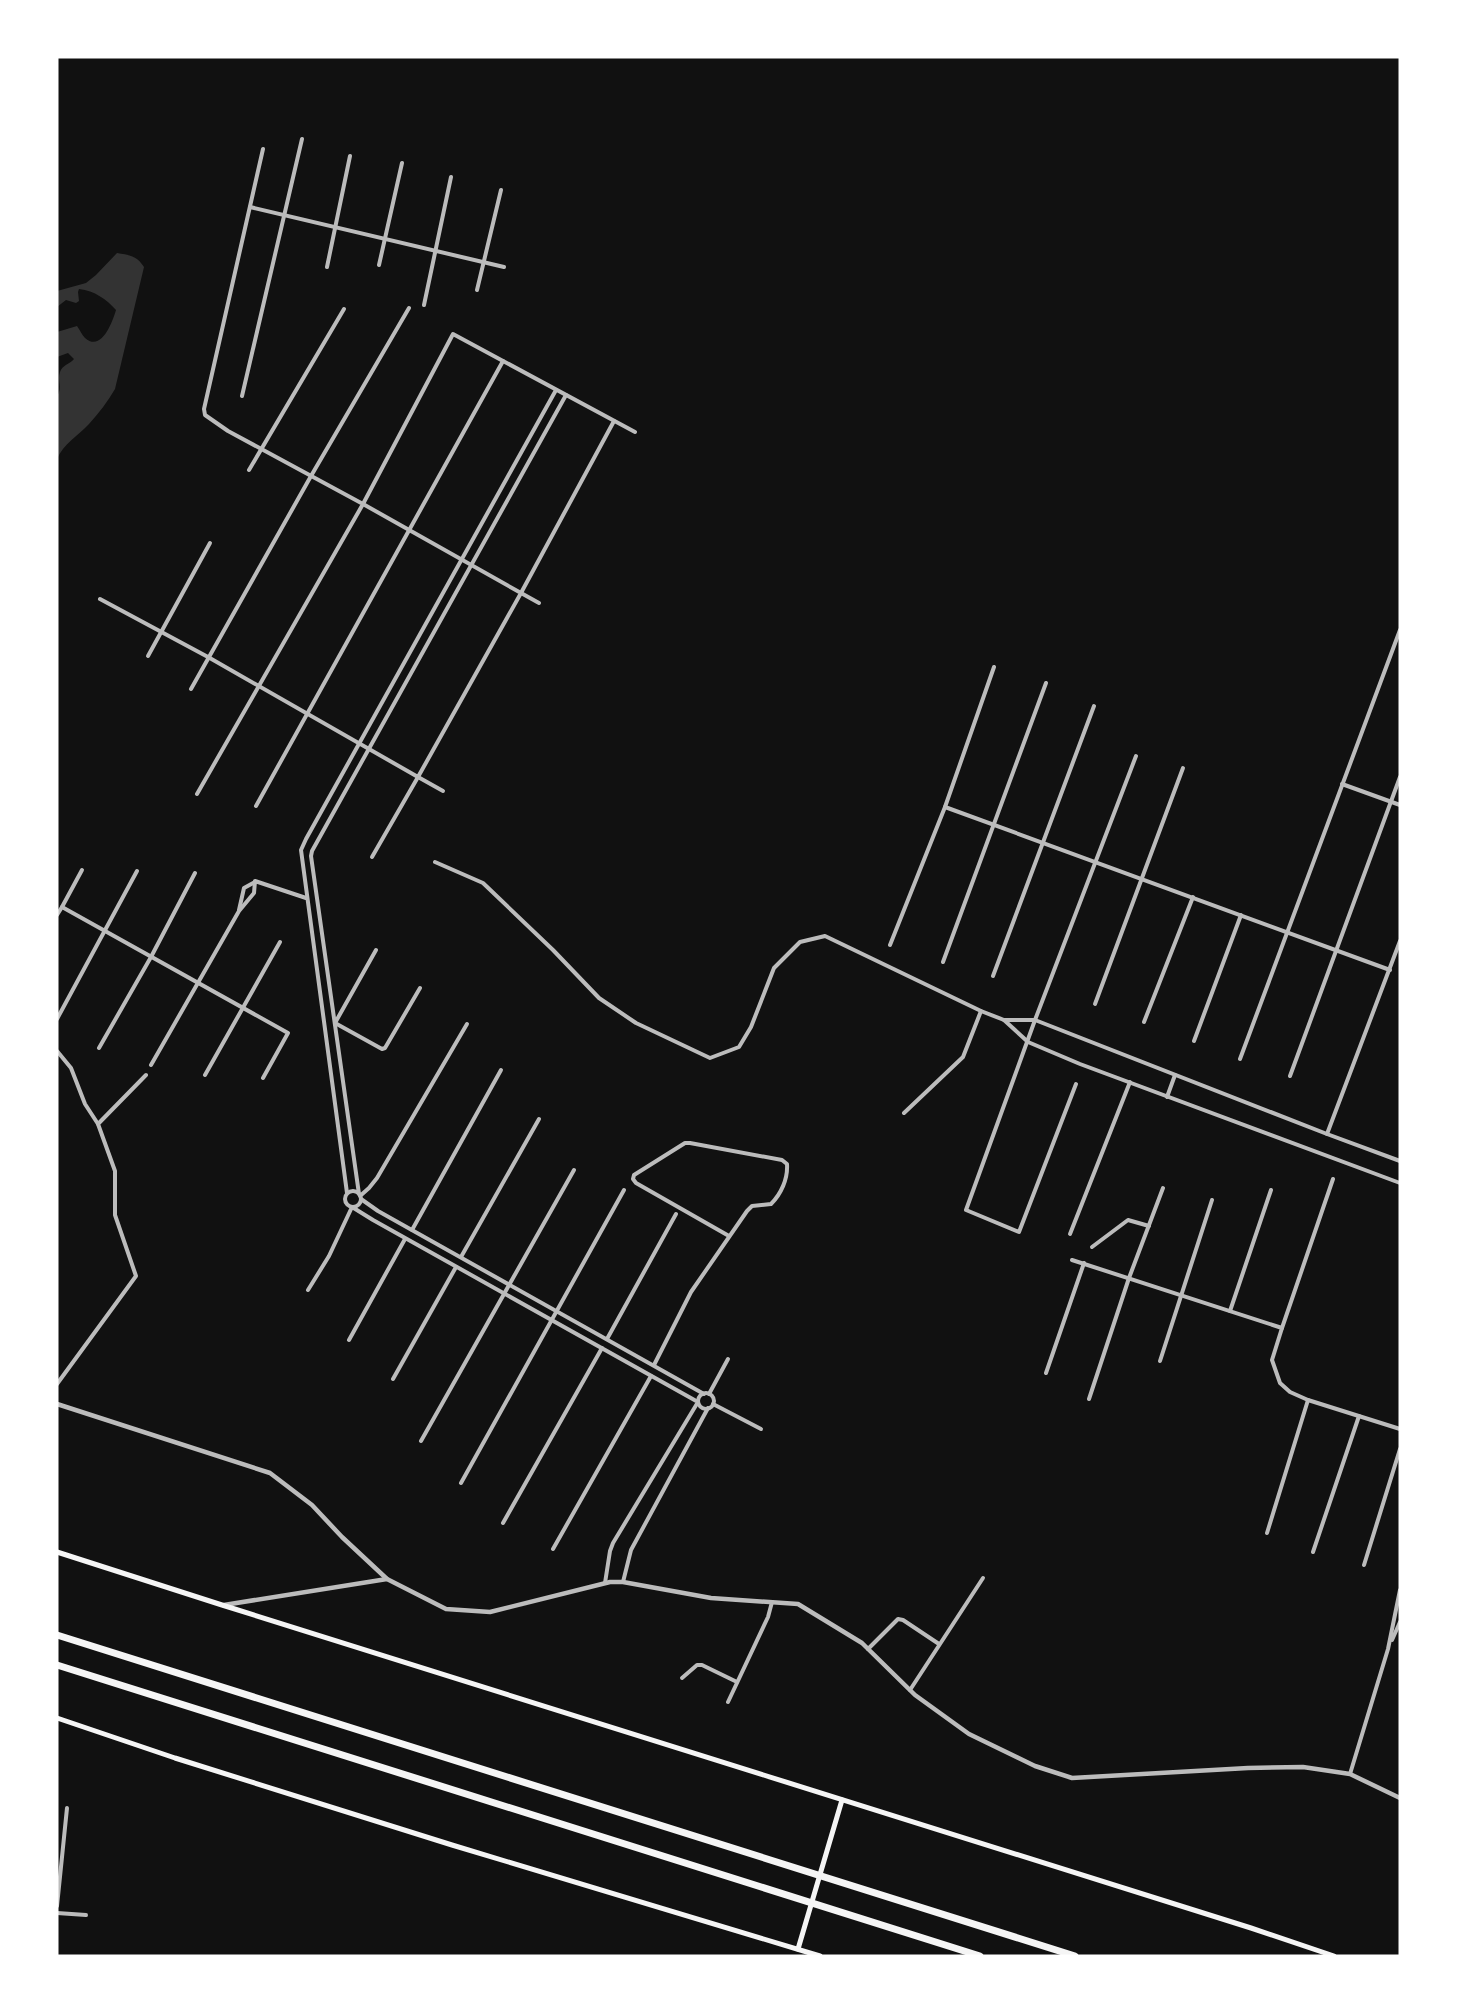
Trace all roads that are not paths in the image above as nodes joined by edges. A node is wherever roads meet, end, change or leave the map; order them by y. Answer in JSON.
{"nodes":[{"id":1,"x":302,"y":139,"type":"dead end"},
{"id":2,"x":263,"y":149,"type":"dead end"},
{"id":3,"x":350,"y":156,"type":"dead end"},
{"id":4,"x":402,"y":164,"type":"dead end"},
{"id":5,"x":451,"y":177,"type":"dead end"},
{"id":6,"x":501,"y":190,"type":"dead end"},
{"id":7,"x":250,"y":207,"type":"junction"},
{"id":8,"x":285,"y":215,"type":"junction"},
{"id":9,"x":335,"y":227,"type":"junction"},
{"id":10,"x":385,"y":238,"type":"junction"},
{"id":11,"x":435,"y":250,"type":"junction"},
{"id":12,"x":484,"y":262,"type":"junction"},
{"id":13,"x":379,"y":265,"type":"dead end"},
{"id":14,"x":327,"y":267,"type":"dead end"},
{"id":15,"x":504,"y":267,"type":"dead end"},
{"id":16,"x":477,"y":290,"type":"dead end"},
{"id":17,"x":424,"y":305,"type":"dead end"},
{"id":18,"x":409,"y":308,"type":"dead end"},
{"id":19,"x":344,"y":309,"type":"dead end"},
{"id":20,"x":503,"y":361,"type":"junction"},
{"id":21,"x":556,"y":390,"type":"junction"},
{"id":22,"x":566,"y":395,"type":"junction"},
{"id":23,"x":242,"y":396,"type":"dead end"},
{"id":24,"x":614,"y":421,"type":"junction"},
{"id":25,"x":634,"y":432,"type":"dead end"},
{"id":26,"x":262,"y":450,"type":"junction"},
{"id":27,"x":249,"y":470,"type":"dead end"},
{"id":28,"x":311,"y":476,"type":"junction"},
{"id":29,"x":363,"y":504,"type":"junction"},
{"id":30,"x":409,"y":530,"type":"junction"},
{"id":31,"x":210,"y":543,"type":"dead end"},
{"id":32,"x":462,"y":559,"type":"junction"},
{"id":33,"x":471,"y":563,"type":"junction"},
{"id":34,"x":521,"y":593,"type":"junction"},
{"id":35,"x":100,"y":599,"type":"dead end"},
{"id":36,"x":539,"y":603,"type":"dead end"},
{"id":37,"x":1400,"y":630,"type":"edge"},
{"id":38,"x":161,"y":631,"type":"junction"},
{"id":39,"x":148,"y":656,"type":"dead end"},
{"id":40,"x":208,"y":657,"type":"junction"},
{"id":41,"x":994,"y":667,"type":"dead end"},
{"id":42,"x":1046,"y":683,"type":"dead end"},
{"id":43,"x":258,"y":686,"type":"junction"},
{"id":44,"x":191,"y":689,"type":"dead end"},
{"id":45,"x":1094,"y":706,"type":"dead end"},
{"id":46,"x":306,"y":714,"type":"junction"},
{"id":47,"x":359,"y":743,"type":"junction"},
{"id":48,"x":368,"y":749,"type":"junction"},
{"id":49,"x":1136,"y":756,"type":"dead end"},
{"id":50,"x":1183,"y":768,"type":"dead end"},
{"id":51,"x":418,"y":777,"type":"junction"},
{"id":52,"x":1400,"y":777,"type":"edge"},
{"id":53,"x":1342,"y":784,"type":"junction"},
{"id":54,"x":443,"y":791,"type":"dead end"},
{"id":55,"x":197,"y":794,"type":"dead end"},
{"id":56,"x":1391,"y":802,"type":"junction"},
{"id":57,"x":1400,"y":805,"type":"edge"},
{"id":58,"x":256,"y":806,"type":"dead end"},
{"id":59,"x":945,"y":807,"type":"junction"},
{"id":60,"x":994,"y":825,"type":"junction"},
{"id":61,"x":1042,"y":842,"type":"junction"},
{"id":62,"x":372,"y":857,"type":"dead end"},
{"id":63,"x":1095,"y":861,"type":"junction"},
{"id":64,"x":435,"y":862,"type":"dead end"},
{"id":65,"x":82,"y":870,"type":"dead end"},
{"id":66,"x":137,"y":871,"type":"dead end"},
{"id":67,"x":195,"y":873,"type":"dead end"},
{"id":68,"x":1143,"y":879,"type":"junction"},
{"id":69,"x":255,"y":881,"type":"junction"},
{"id":70,"x":1193,"y":897,"type":"junction"},
{"id":71,"x":307,"y":898,"type":"junction"},
{"id":72,"x":62,"y":907,"type":"junction"},
{"id":73,"x":239,"y":910,"type":"junction"},
{"id":74,"x":57,"y":915,"type":"edge"},
{"id":75,"x":1241,"y":915,"type":"junction"},
{"id":76,"x":104,"y":931,"type":"junction"},
{"id":77,"x":1286,"y":932,"type":"junction"},
{"id":78,"x":1400,"y":941,"type":"edge"},
{"id":79,"x":280,"y":942,"type":"dead end"},
{"id":80,"x":890,"y":945,"type":"dead end"},
{"id":81,"x":376,"y":950,"type":"dead end"},
{"id":82,"x":1337,"y":951,"type":"junction"},
{"id":83,"x":151,"y":957,"type":"junction"},
{"id":84,"x":943,"y":962,"type":"dead end"},
{"id":85,"x":1390,"y":970,"type":"junction"},
{"id":86,"x":993,"y":976,"type":"dead end"},
{"id":87,"x":197,"y":983,"type":"junction"},
{"id":88,"x":420,"y":988,"type":"dead end"},
{"id":89,"x":1095,"y":1004,"type":"dead end"},
{"id":90,"x":244,"y":1009,"type":"junction"},
{"id":91,"x":981,"y":1011,"type":"junction"},
{"id":92,"x":57,"y":1019,"type":"edge"},
{"id":93,"x":1004,"y":1020,"type":"junction"},
{"id":94,"x":1035,"y":1020,"type":"junction"},
{"id":95,"x":1144,"y":1022,"type":"dead end"},
{"id":96,"x":335,"y":1023,"type":"junction"},
{"id":97,"x":467,"y":1024,"type":"dead end"},
{"id":98,"x":1194,"y":1041,"type":"dead end"},
{"id":99,"x":1028,"y":1042,"type":"junction"},
{"id":100,"x":99,"y":1048,"type":"dead end"},
{"id":101,"x":57,"y":1051,"type":"edge"},
{"id":102,"x":1240,"y":1059,"type":"dead end"},
{"id":103,"x":151,"y":1065,"type":"dead end"},
{"id":104,"x":501,"y":1070,"type":"dead end"},
{"id":105,"x":146,"y":1075,"type":"dead end"},
{"id":106,"x":205,"y":1075,"type":"dead end"},
{"id":107,"x":1175,"y":1075,"type":"junction"},
{"id":108,"x":1290,"y":1076,"type":"dead end"},
{"id":109,"x":263,"y":1078,"type":"dead end"},
{"id":110,"x":1130,"y":1082,"type":"junction"},
{"id":111,"x":1076,"y":1084,"type":"dead end"},
{"id":112,"x":1167,"y":1097,"type":"junction"},
{"id":113,"x":904,"y":1113,"type":"dead end"},
{"id":114,"x":539,"y":1119,"type":"dead end"},
{"id":115,"x":98,"y":1124,"type":"junction"},
{"id":116,"x":1327,"y":1134,"type":"junction"},
{"id":117,"x":1400,"y":1161,"type":"edge"},
{"id":118,"x":574,"y":1170,"type":"dead end"},
{"id":119,"x":1333,"y":1179,"type":"dead end"},
{"id":120,"x":1400,"y":1183,"type":"edge"},
{"id":121,"x":1163,"y":1188,"type":"dead end"},
{"id":122,"x":624,"y":1190,"type":"dead end"},
{"id":123,"x":1271,"y":1190,"type":"dead end"},
{"id":124,"x":347,"y":1193,"type":"junction"},
{"id":125,"x":360,"y":1196,"type":"junction"},
{"id":126,"x":1212,"y":1200,"type":"dead end"},
{"id":127,"x":352,"y":1207,"type":"junction"},
{"id":128,"x":676,"y":1214,"type":"dead end"},
{"id":129,"x":1149,"y":1226,"type":"junction"},
{"id":130,"x":412,"y":1230,"type":"junction"},
{"id":131,"x":1070,"y":1234,"type":"dead end"},
{"id":132,"x":729,"y":1236,"type":"junction"},
{"id":133,"x":405,"y":1239,"type":"junction"},
{"id":134,"x":1092,"y":1247,"type":"dead end"},
{"id":135,"x":461,"y":1257,"type":"junction"},
{"id":136,"x":1072,"y":1260,"type":"dead end"},
{"id":137,"x":1084,"y":1263,"type":"junction"},
{"id":138,"x":456,"y":1267,"type":"junction"},
{"id":139,"x":1129,"y":1278,"type":"junction"},
{"id":140,"x":510,"y":1284,"type":"junction"},
{"id":141,"x":309,"y":1290,"type":"dead end"},
{"id":142,"x":504,"y":1294,"type":"junction"},
{"id":143,"x":1180,"y":1295,"type":"junction"},
{"id":144,"x":557,"y":1311,"type":"junction"},
{"id":145,"x":1230,"y":1311,"type":"junction"},
{"id":146,"x":552,"y":1321,"type":"junction"},
{"id":147,"x":1282,"y":1328,"type":"junction"},
{"id":148,"x":607,"y":1339,"type":"junction"},
{"id":149,"x":349,"y":1340,"type":"dead end"},
{"id":150,"x":602,"y":1348,"type":"junction"},
{"id":151,"x":728,"y":1359,"type":"dead end"},
{"id":152,"x":1160,"y":1361,"type":"dead end"},
{"id":153,"x":654,"y":1365,"type":"junction"},
{"id":154,"x":1046,"y":1373,"type":"dead end"},
{"id":155,"x":651,"y":1376,"type":"junction"},
{"id":156,"x":393,"y":1378,"type":"dead end"},
{"id":157,"x":57,"y":1384,"type":"edge"},
{"id":158,"x":706,"y":1394,"type":"junction"},
{"id":159,"x":1089,"y":1399,"type":"dead end"},
{"id":160,"x":1308,"y":1400,"type":"junction"},
{"id":161,"x":698,"y":1402,"type":"junction"},
{"id":162,"x":57,"y":1404,"type":"edge"},
{"id":163,"x":713,"y":1404,"type":"junction"},
{"id":164,"x":708,"y":1408,"type":"junction"},
{"id":165,"x":1359,"y":1416,"type":"junction"},
{"id":166,"x":760,"y":1429,"type":"dead end"},
{"id":167,"x":1400,"y":1429,"type":"edge"},
{"id":168,"x":421,"y":1441,"type":"dead end"},
{"id":169,"x":1400,"y":1449,"type":"edge"},
{"id":170,"x":461,"y":1483,"type":"dead end"},
{"id":171,"x":504,"y":1522,"type":"dead end"},
{"id":172,"x":1266,"y":1533,"type":"dead end"},
{"id":173,"x":553,"y":1549,"type":"dead end"},
{"id":174,"x":57,"y":1552,"type":"edge"},
{"id":175,"x":1314,"y":1552,"type":"dead end"},
{"id":176,"x":1364,"y":1565,"type":"dead end"},
{"id":177,"x":982,"y":1578,"type":"dead end"},
{"id":178,"x":387,"y":1579,"type":"junction"},
{"id":179,"x":623,"y":1582,"type":"junction"},
{"id":180,"x":604,"y":1583,"type":"junction"},
{"id":181,"x":1400,"y":1590,"type":"edge"},
{"id":182,"x":771,"y":1602,"type":"junction"},
{"id":183,"x":222,"y":1605,"type":"junction"},
{"id":184,"x":1400,"y":1622,"type":"edge"},
{"id":185,"x":57,"y":1635,"type":"edge"},
{"id":186,"x":939,"y":1644,"type":"junction"},
{"id":187,"x":868,"y":1648,"type":"junction"},
{"id":188,"x":1388,"y":1649,"type":"junction"},
{"id":189,"x":57,"y":1665,"type":"edge"},
{"id":190,"x":682,"y":1678,"type":"dead end"},
{"id":191,"x":737,"y":1682,"type":"junction"},
{"id":192,"x":909,"y":1690,"type":"junction"},
{"id":193,"x":728,"y":1702,"type":"dead end"},
{"id":194,"x":57,"y":1718,"type":"edge"},
{"id":195,"x":1350,"y":1774,"type":"junction"},
{"id":196,"x":1400,"y":1798,"type":"edge"},
{"id":197,"x":842,"y":1800,"type":"junction"},
{"id":198,"x":67,"y":1808,"type":"dead end"},
{"id":199,"x":57,"y":1906,"type":"edge"},
{"id":200,"x":57,"y":1913,"type":"edge"},
{"id":201,"x":86,"y":1916,"type":"dead end"},
{"id":202,"x":798,"y":1949,"type":"junction"},
{"id":203,"x":820,"y":1956,"type":"edge"},
{"id":204,"x":980,"y":1956,"type":"edge"},
{"id":205,"x":1075,"y":1956,"type":"edge"},
{"id":206,"x":1334,"y":1956,"type":"edge"}],
"edges":[{"from":1,"to":8,"type":"street"},
{"from":2,"to":7,"type":"street"},
{"from":3,"to":9,"type":"street"},
{"from":4,"to":10,"type":"street"},
{"from":5,"to":11,"type":"street"},
{"from":6,"to":12,"type":"street"},
{"from":7,"to":8,"type":"street"},
{"from":7,"to":26,"type":"street"},
{"from":8,"to":9,"type":"street"},
{"from":8,"to":23,"type":"street"},
{"from":9,"to":10,"type":"street"},
{"from":9,"to":14,"type":"street"},
{"from":10,"to":11,"type":"street"},
{"from":10,"to":13,"type":"street"},
{"from":11,"to":12,"type":"street"},
{"from":11,"to":17,"type":"street"},
{"from":12,"to":15,"type":"street"},
{"from":12,"to":16,"type":"street"},
{"from":18,"to":28,"type":"street"},
{"from":19,"to":26,"type":"street"},
{"from":20,"to":21,"type":"street"},
{"from":20,"to":29,"type":"street"},
{"from":20,"to":30,"type":"street"},
{"from":21,"to":22,"type":"street"},
{"from":21,"to":32,"type":"street"},
{"from":22,"to":24,"type":"street"},
{"from":22,"to":33,"type":"street"},
{"from":24,"to":25,"type":"street"},
{"from":24,"to":34,"type":"street"},
{"from":26,"to":27,"type":"street"},
{"from":26,"to":28,"type":"street"},
{"from":28,"to":29,"type":"street"},
{"from":28,"to":40,"type":"street"},
{"from":29,"to":30,"type":"street"},
{"from":29,"to":43,"type":"street"},
{"from":30,"to":32,"type":"street"},
{"from":30,"to":46,"type":"street"},
{"from":31,"to":38,"type":"street"},
{"from":32,"to":33,"type":"street"},
{"from":32,"to":47,"type":"street"},
{"from":33,"to":34,"type":"street"},
{"from":33,"to":48,"type":"street"},
{"from":34,"to":36,"type":"street"},
{"from":34,"to":51,"type":"street"},
{"from":35,"to":38,"type":"street"},
{"from":37,"to":53,"type":"street"},
{"from":38,"to":39,"type":"street"},
{"from":38,"to":40,"type":"street"},
{"from":40,"to":43,"type":"street"},
{"from":40,"to":44,"type":"street"},
{"from":41,"to":59,"type":"street"},
{"from":42,"to":60,"type":"street"},
{"from":43,"to":46,"type":"street"},
{"from":43,"to":55,"type":"street"},
{"from":45,"to":61,"type":"street"},
{"from":46,"to":47,"type":"street"},
{"from":46,"to":58,"type":"street"},
{"from":47,"to":48,"type":"street"},
{"from":47,"to":71,"type":"street"},
{"from":48,"to":51,"type":"street"},
{"from":48,"to":96,"type":"street"},
{"from":49,"to":63,"type":"street"},
{"from":50,"to":68,"type":"street"},
{"from":51,"to":54,"type":"street"},
{"from":51,"to":62,"type":"street"},
{"from":52,"to":56,"type":"street"},
{"from":53,"to":56,"type":"street"},
{"from":53,"to":77,"type":"street"},
{"from":56,"to":57,"type":"street"},
{"from":56,"to":82,"type":"street"},
{"from":59,"to":60,"type":"street"},
{"from":59,"to":80,"type":"street"},
{"from":60,"to":61,"type":"street"},
{"from":60,"to":84,"type":"street"},
{"from":61,"to":63,"type":"street"},
{"from":61,"to":86,"type":"street"},
{"from":63,"to":68,"type":"street"},
{"from":63,"to":94,"type":"street"},
{"from":64,"to":91,"type":"street"},
{"from":65,"to":72,"type":"street"},
{"from":66,"to":76,"type":"street"},
{"from":67,"to":83,"type":"street"},
{"from":68,"to":70,"type":"street"},
{"from":68,"to":89,"type":"street"},
{"from":69,"to":71,"type":"street"},
{"from":69,"to":73,"type":"street"},
{"from":69,"to":73,"type":"street"},
{"from":70,"to":75,"type":"street"},
{"from":70,"to":95,"type":"street"},
{"from":71,"to":124,"type":"street"},
{"from":72,"to":74,"type":"street"},
{"from":72,"to":76,"type":"street"},
{"from":73,"to":87,"type":"street"},
{"from":75,"to":77,"type":"street"},
{"from":75,"to":98,"type":"street"},
{"from":76,"to":83,"type":"street"},
{"from":76,"to":92,"type":"street"},
{"from":77,"to":82,"type":"street"},
{"from":77,"to":102,"type":"street"},
{"from":78,"to":85,"type":"street"},
{"from":79,"to":90,"type":"street"},
{"from":81,"to":96,"type":"street"},
{"from":82,"to":85,"type":"street"},
{"from":82,"to":108,"type":"street"},
{"from":83,"to":87,"type":"street"},
{"from":83,"to":100,"type":"street"},
{"from":85,"to":116,"type":"street"},
{"from":87,"to":90,"type":"street"},
{"from":87,"to":103,"type":"street"},
{"from":88,"to":96,"type":"street"},
{"from":90,"to":106,"type":"street"},
{"from":90,"to":109,"type":"street"},
{"from":91,"to":93,"type":"street"},
{"from":91,"to":113,"type":"street"},
{"from":93,"to":94,"type":"street"},
{"from":93,"to":99,"type":"street"},
{"from":94,"to":99,"type":"street"},
{"from":94,"to":107,"type":"street"},
{"from":96,"to":125,"type":"street"},
{"from":97,"to":125,"type":"street"},
{"from":99,"to":110,"type":"street"},
{"from":99,"to":111,"type":"street"},
{"from":101,"to":115,"type":"street"},
{"from":104,"to":130,"type":"street"},
{"from":105,"to":115,"type":"street"},
{"from":107,"to":112,"type":"street"},
{"from":107,"to":116,"type":"street"},
{"from":110,"to":112,"type":"street"},
{"from":110,"to":131,"type":"street"},
{"from":112,"to":120,"type":"street"},
{"from":114,"to":135,"type":"street"},
{"from":115,"to":157,"type":"street"},
{"from":116,"to":117,"type":"street"},
{"from":118,"to":140,"type":"street"},
{"from":119,"to":147,"type":"street"},
{"from":121,"to":129,"type":"street"},
{"from":122,"to":144,"type":"street"},
{"from":123,"to":145,"type":"street"},
{"from":124,"to":125,"type":"street"},
{"from":124,"to":127,"type":"street"},
{"from":125,"to":127,"type":"street"},
{"from":125,"to":130,"type":"street"},
{"from":126,"to":143,"type":"street"},
{"from":127,"to":133,"type":"street"},
{"from":127,"to":141,"type":"street"},
{"from":128,"to":148,"type":"street"},
{"from":129,"to":134,"type":"street"},
{"from":129,"to":139,"type":"street"},
{"from":130,"to":135,"type":"street"},
{"from":132,"to":132,"type":"street"},
{"from":132,"to":153,"type":"street"},
{"from":133,"to":138,"type":"street"},
{"from":133,"to":149,"type":"street"},
{"from":135,"to":140,"type":"street"},
{"from":136,"to":137,"type":"street"},
{"from":137,"to":139,"type":"street"},
{"from":137,"to":154,"type":"street"},
{"from":138,"to":142,"type":"street"},
{"from":138,"to":156,"type":"street"},
{"from":139,"to":143,"type":"street"},
{"from":139,"to":159,"type":"street"},
{"from":140,"to":142,"type":"street"},
{"from":140,"to":144,"type":"street"},
{"from":142,"to":146,"type":"street"},
{"from":142,"to":168,"type":"street"},
{"from":143,"to":145,"type":"street"},
{"from":143,"to":152,"type":"street"},
{"from":144,"to":146,"type":"street"},
{"from":144,"to":148,"type":"street"},
{"from":145,"to":147,"type":"street"},
{"from":146,"to":150,"type":"street"},
{"from":146,"to":170,"type":"street"},
{"from":147,"to":160,"type":"street"},
{"from":148,"to":153,"type":"street"},
{"from":150,"to":155,"type":"street"},
{"from":150,"to":171,"type":"street"},
{"from":151,"to":158,"type":"street"},
{"from":153,"to":158,"type":"street"},
{"from":155,"to":161,"type":"street"},
{"from":155,"to":173,"type":"street"},
{"from":158,"to":161,"type":"street"},
{"from":158,"to":163,"type":"street"},
{"from":160,"to":165,"type":"street"},
{"from":160,"to":172,"type":"street"},
{"from":161,"to":164,"type":"street"},
{"from":161,"to":180,"type":"street"},
{"from":162,"to":178,"type":"street"},
{"from":163,"to":164,"type":"street"},
{"from":163,"to":166,"type":"street"},
{"from":164,"to":179,"type":"street"},
{"from":165,"to":167,"type":"street"},
{"from":165,"to":175,"type":"street"},
{"from":169,"to":176,"type":"street"},
{"from":174,"to":183,"type":"main road"},
{"from":177,"to":186,"type":"street"},
{"from":178,"to":180,"type":"street"},
{"from":178,"to":183,"type":"street"},
{"from":179,"to":180,"type":"street"},
{"from":179,"to":182,"type":"street"},
{"from":181,"to":188,"type":"street"},
{"from":182,"to":187,"type":"street"},
{"from":182,"to":191,"type":"street"},
{"from":183,"to":197,"type":"main road"},
{"from":184,"to":188,"type":"street"},
{"from":185,"to":205,"type":"highway"},
{"from":186,"to":187,"type":"street"},
{"from":186,"to":192,"type":"street"},
{"from":187,"to":192,"type":"street"},
{"from":188,"to":195,"type":"street"},
{"from":189,"to":204,"type":"highway"},
{"from":190,"to":191,"type":"street"},
{"from":191,"to":193,"type":"street"},
{"from":192,"to":195,"type":"street"},
{"from":194,"to":202,"type":"main road"},
{"from":195,"to":196,"type":"street"},
{"from":197,"to":202,"type":"main road"},
{"from":197,"to":206,"type":"main road"},
{"from":198,"to":199,"type":"street"},
{"from":200,"to":201,"type":"street"},
{"from":202,"to":203,"type":"main road"}]}
